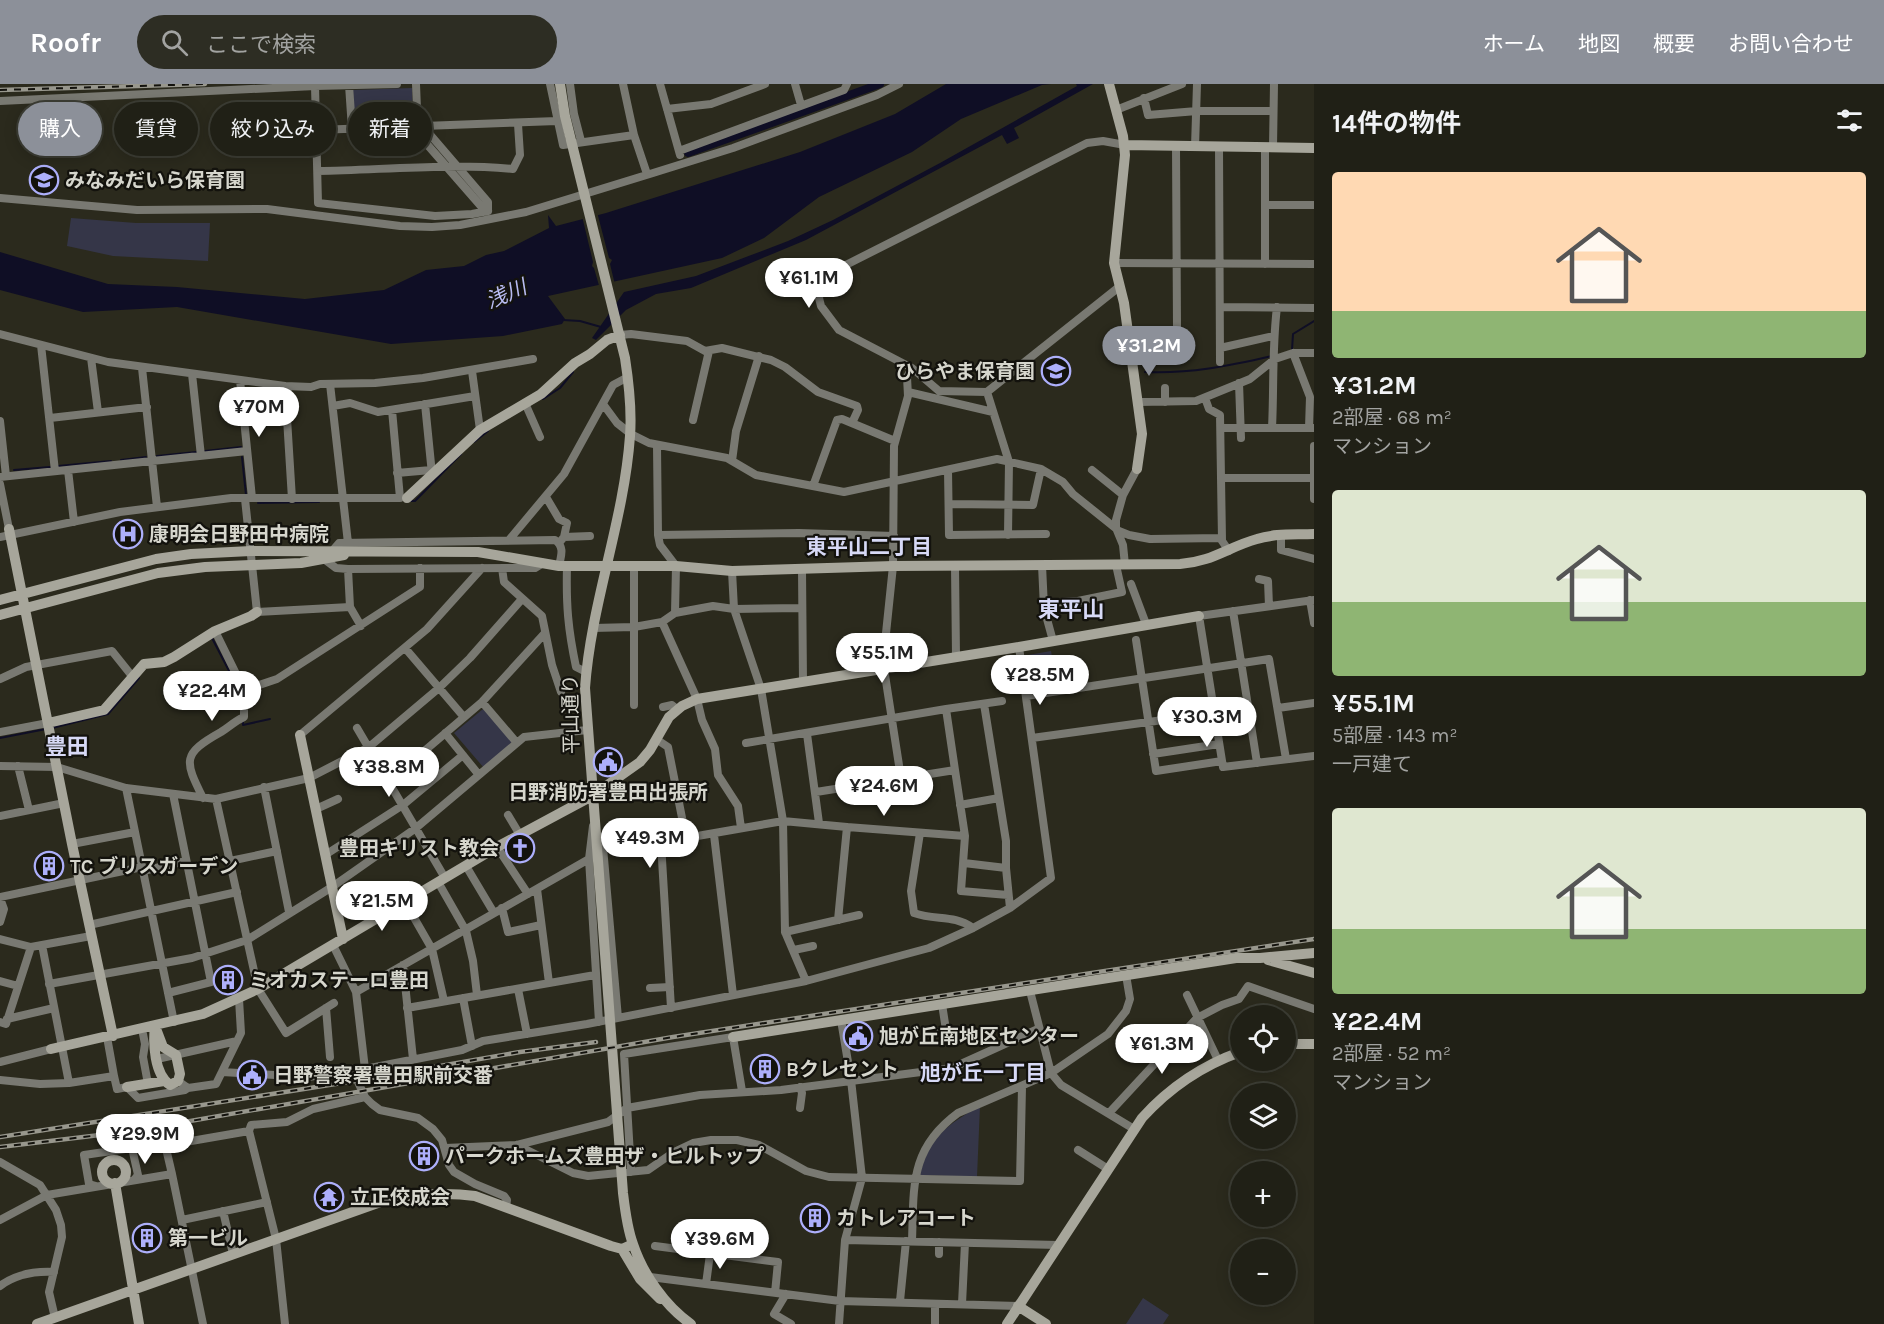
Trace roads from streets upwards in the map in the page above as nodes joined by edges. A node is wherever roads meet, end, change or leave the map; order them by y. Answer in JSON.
{"nodes":[{"id":1,"x":397,"y":84,"type":"edge"},
{"id":2,"x":416,"y":84,"type":"edge"},
{"id":3,"x":550,"y":84,"type":"edge"},
{"id":4,"x":560,"y":84,"type":"edge"},
{"id":5,"x":570,"y":84,"type":"edge"},
{"id":6,"x":623,"y":84,"type":"edge"},
{"id":7,"x":660,"y":84,"type":"edge"},
{"id":8,"x":765,"y":84,"type":"edge"},
{"id":9,"x":795,"y":84,"type":"edge"},
{"id":10,"x":847,"y":84,"type":"edge"},
{"id":11,"x":899,"y":84,"type":"edge"},
{"id":12,"x":1109,"y":84,"type":"edge"},
{"id":13,"x":1182,"y":84,"type":"edge"},
{"id":14,"x":1197,"y":84,"type":"edge"},
{"id":15,"x":1274,"y":84,"type":"edge"},
{"id":16,"x":349,"y":85,"type":"edge"},
{"id":17,"x":315,"y":86,"type":"junction"},
{"id":18,"x":1144,"y":98,"type":"junction"},
{"id":19,"x":0,"y":101,"type":"edge"},
{"id":20,"x":316,"y":102,"type":"edge"},
{"id":21,"x":350,"y":102,"type":"edge"},
{"id":22,"x":419,"y":102,"type":"edge"},
{"id":23,"x":801,"y":105,"type":"junction"},
{"id":24,"x":1115,"y":108,"type":"junction"},
{"id":25,"x":666,"y":109,"type":"junction"},
{"id":26,"x":1197,"y":111,"type":"junction"},
{"id":27,"x":1273,"y":111,"type":"junction"},
{"id":28,"x":557,"y":121,"type":"junction"},
{"id":29,"x":519,"y":124,"type":"junction"},
{"id":30,"x":432,"y":126,"type":"edge"},
{"id":31,"x":634,"y":135,"type":"junction"},
{"id":32,"x":432,"y":137,"type":"edge"},
{"id":33,"x":581,"y":141,"type":"junction"},
{"id":34,"x":1125,"y":145,"type":"junction"},
{"id":35,"x":1176,"y":147,"type":"junction"},
{"id":36,"x":1195,"y":147,"type":"junction"},
{"id":37,"x":1219,"y":147,"type":"junction"},
{"id":38,"x":1269,"y":147,"type":"junction"},
{"id":39,"x":1314,"y":148,"type":"edge"},
{"id":40,"x":432,"y":150,"type":"edge"},
{"id":41,"x":679,"y":151,"type":"junction"},
{"id":42,"x":318,"y":156,"type":"edge"},
{"id":43,"x":681,"y":164,"type":"junction"},
{"id":44,"x":448,"y":168,"type":"junction"},
{"id":45,"x":459,"y":168,"type":"junction"},
{"id":46,"x":318,"y":171,"type":"junction"},
{"id":47,"x":647,"y":174,"type":"junction"},
{"id":48,"x":584,"y":192,"type":"junction"},
{"id":49,"x":0,"y":198,"type":"edge"},
{"id":50,"x":1265,"y":205,"type":"junction"},
{"id":51,"x":1314,"y":205,"type":"edge"},
{"id":52,"x":488,"y":211,"type":"junction"},
{"id":53,"x":494,"y":219,"type":"junction"},
{"id":54,"x":1114,"y":263,"type":"junction"},
{"id":55,"x":1176,"y":264,"type":"junction"},
{"id":56,"x":1264,"y":264,"type":"junction"},
{"id":57,"x":1314,"y":264,"type":"edge"},
{"id":58,"x":1219,"y":265,"type":"junction"},
{"id":59,"x":1119,"y":287,"type":"junction"},
{"id":60,"x":1220,"y":307,"type":"junction"},
{"id":61,"x":1277,"y":307,"type":"junction"},
{"id":62,"x":1314,"y":308,"type":"edge"},
{"id":63,"x":1177,"y":328,"type":"dead end"},
{"id":64,"x":619,"y":331,"type":"junction"},
{"id":65,"x":0,"y":334,"type":"edge"},
{"id":66,"x":1274,"y":336,"type":"junction"},
{"id":67,"x":41,"y":345,"type":"junction"},
{"id":68,"x":1220,"y":348,"type":"junction"},
{"id":69,"x":709,"y":351,"type":"junction"},
{"id":70,"x":1293,"y":353,"type":"junction"},
{"id":71,"x":1314,"y":353,"type":"edge"},
{"id":72,"x":759,"y":356,"type":"junction"},
{"id":73,"x":91,"y":358,"type":"junction"},
{"id":74,"x":1275,"y":359,"type":"junction"},
{"id":75,"x":533,"y":360,"type":"dead end"},
{"id":76,"x":1220,"y":362,"type":"dead end"},
{"id":77,"x":142,"y":368,"type":"junction"},
{"id":78,"x":912,"y":368,"type":"junction"},
{"id":79,"x":472,"y":371,"type":"junction"},
{"id":80,"x":192,"y":374,"type":"junction"},
{"id":81,"x":628,"y":377,"type":"junction"},
{"id":82,"x":240,"y":381,"type":"junction"},
{"id":83,"x":1239,"y":383,"type":"junction"},
{"id":84,"x":330,"y":384,"type":"junction"},
{"id":85,"x":285,"y":386,"type":"junction"},
{"id":86,"x":1165,"y":388,"type":"dead end"},
{"id":87,"x":908,"y":392,"type":"junction"},
{"id":88,"x":987,"y":392,"type":"junction"},
{"id":89,"x":475,"y":396,"type":"junction"},
{"id":90,"x":1205,"y":398,"type":"junction"},
{"id":91,"x":1138,"y":402,"type":"junction"},
{"id":92,"x":1165,"y":402,"type":"junction"},
{"id":93,"x":425,"y":404,"type":"junction"},
{"id":94,"x":603,"y":404,"type":"junction"},
{"id":95,"x":333,"y":406,"type":"junction"},
{"id":96,"x":526,"y":406,"type":"junction"},
{"id":97,"x":147,"y":407,"type":"junction"},
{"id":98,"x":392,"y":410,"type":"junction"},
{"id":99,"x":98,"y":412,"type":"junction"},
{"id":100,"x":993,"y":412,"type":"junction"},
{"id":101,"x":50,"y":418,"type":"junction"},
{"id":102,"x":693,"y":420,"type":"dead end"},
{"id":103,"x":0,"y":421,"type":"edge"},
{"id":104,"x":852,"y":423,"type":"junction"},
{"id":105,"x":1221,"y":428,"type":"junction"},
{"id":106,"x":1241,"y":428,"type":"junction"},
{"id":107,"x":1272,"y":428,"type":"junction"},
{"id":108,"x":1311,"y":428,"type":"edge"},
{"id":109,"x":480,"y":430,"type":"junction"},
{"id":110,"x":631,"y":434,"type":"junction"},
{"id":111,"x":540,"y":436,"type":"dead end"},
{"id":112,"x":1241,"y":438,"type":"dead end"},
{"id":113,"x":895,"y":441,"type":"junction"},
{"id":114,"x":657,"y":446,"type":"junction"},
{"id":115,"x":1314,"y":446,"type":"edge"},
{"id":116,"x":247,"y":451,"type":"junction"},
{"id":117,"x":201,"y":456,"type":"junction"},
{"id":118,"x":153,"y":461,"type":"junction"},
{"id":119,"x":732,"y":461,"type":"junction"},
{"id":120,"x":1009,"y":462,"type":"junction"},
{"id":121,"x":1041,"y":469,"type":"junction"},
{"id":122,"x":1137,"y":469,"type":"joint"},
{"id":123,"x":68,"y":470,"type":"junction"},
{"id":124,"x":948,"y":470,"type":"junction"},
{"id":125,"x":1092,"y":470,"type":"dead end"},
{"id":126,"x":55,"y":471,"type":"junction"},
{"id":127,"x":432,"y":472,"type":"junction"},
{"id":128,"x":397,"y":473,"type":"junction"},
{"id":129,"x":3,"y":477,"type":"edge"},
{"id":130,"x":1221,"y":478,"type":"junction"},
{"id":131,"x":1314,"y":478,"type":"edge"},
{"id":132,"x":894,"y":482,"type":"junction"},
{"id":133,"x":0,"y":484,"type":"edge"},
{"id":134,"x":813,"y":486,"type":"junction"},
{"id":135,"x":1123,"y":495,"type":"junction"},
{"id":136,"x":546,"y":497,"type":"junction"},
{"id":137,"x":404,"y":498,"type":"junction"},
{"id":138,"x":249,"y":499,"type":"junction"},
{"id":139,"x":292,"y":499,"type":"junction"},
{"id":140,"x":1314,"y":499,"type":"edge"},
{"id":141,"x":342,"y":501,"type":"junction"},
{"id":142,"x":949,"y":504,"type":"junction"},
{"id":143,"x":1008,"y":504,"type":"junction"},
{"id":144,"x":158,"y":507,"type":"junction"},
{"id":145,"x":74,"y":522,"type":"junction"},
{"id":146,"x":1116,"y":528,"type":"junction"},
{"id":147,"x":6,"y":534,"type":"edge"},
{"id":148,"x":1046,"y":534,"type":"dead end"},
{"id":149,"x":1314,"y":534,"type":"edge"},
{"id":150,"x":658,"y":535,"type":"junction"},
{"id":151,"x":1008,"y":535,"type":"junction"},
{"id":152,"x":1281,"y":535,"type":"junction"},
{"id":153,"x":590,"y":536,"type":"dead end"},
{"id":154,"x":894,"y":536,"type":"junction"},
{"id":155,"x":509,"y":540,"type":"junction"},
{"id":156,"x":562,"y":540,"type":"junction"},
{"id":157,"x":1222,"y":540,"type":"junction"},
{"id":158,"x":348,"y":543,"type":"junction"},
{"id":159,"x":333,"y":550,"type":"junction"},
{"id":160,"x":370,"y":550,"type":"junction"},
{"id":161,"x":250,"y":551,"type":"junction"},
{"id":162,"x":1229,"y":551,"type":"junction"},
{"id":163,"x":324,"y":559,"type":"junction"},
{"id":164,"x":1314,"y":560,"type":"edge"},
{"id":165,"x":543,"y":563,"type":"junction"},
{"id":166,"x":252,"y":565,"type":"junction"},
{"id":167,"x":1120,"y":565,"type":"junction"},
{"id":168,"x":563,"y":566,"type":"junction"},
{"id":169,"x":634,"y":566,"type":"junction"},
{"id":170,"x":676,"y":566,"type":"junction"},
{"id":171,"x":893,"y":566,"type":"junction"},
{"id":172,"x":955,"y":566,"type":"junction"},
{"id":173,"x":1042,"y":566,"type":"junction"},
{"id":174,"x":607,"y":567,"type":"junction"},
{"id":175,"x":420,"y":568,"type":"junction"},
{"id":176,"x":482,"y":568,"type":"junction"},
{"id":177,"x":502,"y":568,"type":"junction"},
{"id":178,"x":348,"y":569,"type":"junction"},
{"id":179,"x":802,"y":570,"type":"junction"},
{"id":180,"x":732,"y":571,"type":"junction"},
{"id":181,"x":1259,"y":579,"type":"dead end"},
{"id":182,"x":1131,"y":584,"type":"dead end"},
{"id":183,"x":23,"y":594,"type":"junction"},
{"id":184,"x":522,"y":599,"type":"junction"},
{"id":185,"x":0,"y":600,"type":"edge"},
{"id":186,"x":1312,"y":600,"type":"edge"},
{"id":187,"x":1043,"y":603,"type":"junction"},
{"id":188,"x":1269,"y":606,"type":"junction"},
{"id":189,"x":350,"y":607,"type":"junction"},
{"id":190,"x":26,"y":608,"type":"junction"},
{"id":191,"x":802,"y":608,"type":"junction"},
{"id":192,"x":734,"y":609,"type":"junction"},
{"id":193,"x":1233,"y":610,"type":"junction"},
{"id":194,"x":256,"y":612,"type":"junction"},
{"id":195,"x":675,"y":613,"type":"junction"},
{"id":196,"x":0,"y":615,"type":"edge"},
{"id":197,"x":1199,"y":615,"type":"junction"},
{"id":198,"x":662,"y":622,"type":"junction"},
{"id":199,"x":1314,"y":623,"type":"edge"},
{"id":200,"x":1146,"y":624,"type":"junction"},
{"id":201,"x":361,"y":626,"type":"junction"},
{"id":202,"x":634,"y":627,"type":"junction"},
{"id":203,"x":593,"y":628,"type":"junction"},
{"id":204,"x":215,"y":631,"type":"junction"},
{"id":205,"x":545,"y":633,"type":"junction"},
{"id":206,"x":1136,"y":640,"type":"dead end"},
{"id":207,"x":1053,"y":641,"type":"junction"},
{"id":208,"x":1019,"y":647,"type":"junction"},
{"id":209,"x":405,"y":648,"type":"junction"},
{"id":210,"x":956,"y":657,"type":"junction"},
{"id":211,"x":1241,"y":664,"type":"junction"},
{"id":212,"x":37,"y":665,"type":"junction"},
{"id":213,"x":883,"y":669,"type":"junction"},
{"id":214,"x":1207,"y":669,"type":"junction"},
{"id":215,"x":586,"y":672,"type":"junction"},
{"id":216,"x":132,"y":676,"type":"junction"},
{"id":217,"x":0,"y":679,"type":"edge"},
{"id":218,"x":1142,"y":680,"type":"junction"},
{"id":219,"x":803,"y":682,"type":"junction"},
{"id":220,"x":439,"y":688,"type":"junction"},
{"id":221,"x":761,"y":689,"type":"junction"},
{"id":222,"x":244,"y":690,"type":"junction"},
{"id":223,"x":561,"y":692,"type":"dead end"},
{"id":224,"x":1026,"y":696,"type":"junction"},
{"id":225,"x":697,"y":699,"type":"junction"},
{"id":226,"x":1002,"y":701,"type":"dead end"},
{"id":227,"x":482,"y":702,"type":"junction"},
{"id":228,"x":1314,"y":703,"type":"edge"},
{"id":229,"x":984,"y":704,"type":"junction"},
{"id":230,"x":634,"y":705,"type":"dead end"},
{"id":231,"x":663,"y":707,"type":"dead end"},
{"id":232,"x":1278,"y":708,"type":"junction"},
{"id":233,"x":677,"y":709,"type":"junction"},
{"id":234,"x":946,"y":710,"type":"junction"},
{"id":235,"x":1214,"y":713,"type":"junction"},
{"id":236,"x":463,"y":716,"type":"junction"},
{"id":237,"x":891,"y":720,"type":"junction"},
{"id":238,"x":1148,"y":722,"type":"junction"},
{"id":239,"x":49,"y":724,"type":"junction"},
{"id":240,"x":357,"y":728,"type":"dead end"},
{"id":241,"x":587,"y":730,"type":"junction"},
{"id":242,"x":0,"y":732,"type":"edge"},
{"id":243,"x":445,"y":733,"type":"junction"},
{"id":244,"x":807,"y":734,"type":"junction"},
{"id":245,"x":300,"y":735,"type":"joint"},
{"id":246,"x":1032,"y":738,"type":"junction"},
{"id":247,"x":656,"y":739,"type":"junction"},
{"id":248,"x":770,"y":741,"type":"junction"},
{"id":249,"x":517,"y":743,"type":"junction"},
{"id":250,"x":746,"y":743,"type":"dead end"},
{"id":251,"x":1219,"y":744,"type":"junction"},
{"id":252,"x":369,"y":747,"type":"junction"},
{"id":253,"x":1153,"y":753,"type":"junction"},
{"id":254,"x":463,"y":755,"type":"junction"},
{"id":255,"x":1314,"y":756,"type":"edge"},
{"id":256,"x":1286,"y":759,"type":"junction"},
{"id":257,"x":1222,"y":761,"type":"junction"},
{"id":258,"x":1257,"y":763,"type":"junction"},
{"id":259,"x":0,"y":766,"type":"edge"},
{"id":260,"x":18,"y":766,"type":"junction"},
{"id":261,"x":57,"y":767,"type":"junction"},
{"id":262,"x":955,"y":770,"type":"junction"},
{"id":263,"x":479,"y":775,"type":"junction"},
{"id":264,"x":309,"y":778,"type":"junction"},
{"id":265,"x":901,"y":778,"type":"junction"},
{"id":266,"x":389,"y":781,"type":"junction"},
{"id":267,"x":264,"y":787,"type":"junction"},
{"id":268,"x":126,"y":788,"type":"junction"},
{"id":269,"x":816,"y":792,"type":"junction"},
{"id":270,"x":173,"y":794,"type":"junction"},
{"id":271,"x":592,"y":795,"type":"junction"},
{"id":272,"x":203,"y":798,"type":"junction"},
{"id":273,"x":999,"y":798,"type":"junction"},
{"id":274,"x":216,"y":799,"type":"junction"},
{"id":275,"x":338,"y":799,"type":"dead end"},
{"id":276,"x":64,"y":803,"type":"junction"},
{"id":277,"x":403,"y":805,"type":"junction"},
{"id":278,"x":960,"y":805,"type":"junction"},
{"id":279,"x":316,"y":808,"type":"junction"},
{"id":280,"x":29,"y":810,"type":"junction"},
{"id":281,"x":508,"y":815,"type":"dead end"},
{"id":282,"x":0,"y":816,"type":"edge"},
{"id":283,"x":594,"y":819,"type":"junction"},
{"id":284,"x":783,"y":821,"type":"junction"},
{"id":285,"x":819,"y":823,"type":"junction"},
{"id":286,"x":847,"y":827,"type":"junction"},
{"id":287,"x":416,"y":828,"type":"junction"},
{"id":288,"x":741,"y":828,"type":"junction"},
{"id":289,"x":135,"y":832,"type":"junction"},
{"id":290,"x":595,"y":833,"type":"junction"},
{"id":291,"x":920,"y":833,"type":"junction"},
{"id":292,"x":520,"y":835,"type":"junction"},
{"id":293,"x":714,"y":835,"type":"junction"},
{"id":294,"x":965,"y":836,"type":"junction"},
{"id":295,"x":686,"y":838,"type":"junction"},
{"id":296,"x":661,"y":843,"type":"junction"},
{"id":297,"x":72,"y":844,"type":"junction"},
{"id":298,"x":497,"y":847,"type":"junction"},
{"id":299,"x":603,"y":847,"type":"junction"},
{"id":300,"x":277,"y":851,"type":"junction"},
{"id":301,"x":325,"y":855,"type":"junction"},
{"id":302,"x":589,"y":859,"type":"junction"},
{"id":303,"x":186,"y":861,"type":"junction"},
{"id":304,"x":230,"y":861,"type":"junction"},
{"id":305,"x":964,"y":863,"type":"junction"},
{"id":306,"x":466,"y":866,"type":"junction"},
{"id":307,"x":1006,"y":868,"type":"junction"},
{"id":308,"x":143,"y":869,"type":"junction"},
{"id":309,"x":80,"y":880,"type":"junction"},
{"id":310,"x":441,"y":880,"type":"junction"},
{"id":311,"x":332,"y":887,"type":"junction"},
{"id":312,"x":537,"y":889,"type":"junction"},
{"id":313,"x":237,"y":891,"type":"junction"},
{"id":314,"x":528,"y":894,"type":"junction"},
{"id":315,"x":1008,"y":895,"type":"junction"},
{"id":316,"x":0,"y":898,"type":"edge"},
{"id":317,"x":194,"y":901,"type":"junction"},
{"id":318,"x":405,"y":902,"type":"junction"},
{"id":319,"x":502,"y":908,"type":"junction"},
{"id":320,"x":1010,"y":908,"type":"junction"},
{"id":321,"x":151,"y":911,"type":"junction"},
{"id":322,"x":289,"y":912,"type":"junction"},
{"id":323,"x":494,"y":913,"type":"junction"},
{"id":324,"x":859,"y":915,"type":"dead end"},
{"id":325,"x":838,"y":920,"type":"junction"},
{"id":326,"x":0,"y":922,"type":"edge"},
{"id":327,"x":541,"y":925,"type":"junction"},
{"id":328,"x":609,"y":926,"type":"junction"},
{"id":329,"x":593,"y":927,"type":"junction"},
{"id":330,"x":974,"y":928,"type":"junction"},
{"id":331,"x":90,"y":930,"type":"junction"},
{"id":332,"x":466,"y":931,"type":"junction"},
{"id":333,"x":785,"y":932,"type":"junction"},
{"id":334,"x":0,"y":939,"type":"edge"},
{"id":335,"x":343,"y":939,"type":"junction"},
{"id":336,"x":247,"y":940,"type":"junction"},
{"id":337,"x":42,"y":945,"type":"junction"},
{"id":338,"x":333,"y":945,"type":"junction"},
{"id":339,"x":30,"y":946,"type":"junction"},
{"id":340,"x":813,"y":946,"type":"dead end"},
{"id":341,"x":432,"y":949,"type":"junction"},
{"id":342,"x":794,"y":950,"type":"junction"},
{"id":343,"x":1314,"y":953,"type":"edge"},
{"id":344,"x":205,"y":954,"type":"junction"},
{"id":345,"x":1260,"y":958,"type":"junction"},
{"id":346,"x":162,"y":963,"type":"junction"},
{"id":347,"x":403,"y":965,"type":"junction"},
{"id":348,"x":1314,"y":972,"type":"edge"},
{"id":349,"x":99,"y":975,"type":"junction"},
{"id":350,"x":595,"y":975,"type":"junction"},
{"id":351,"x":1126,"y":975,"type":"junction"},
{"id":352,"x":0,"y":981,"type":"edge"},
{"id":353,"x":806,"y":981,"type":"junction"},
{"id":354,"x":549,"y":983,"type":"junction"},
{"id":355,"x":49,"y":984,"type":"junction"},
{"id":356,"x":18,"y":986,"type":"junction"},
{"id":357,"x":670,"y":987,"type":"junction"},
{"id":358,"x":650,"y":988,"type":"dead end"},
{"id":359,"x":258,"y":989,"type":"junction"},
{"id":360,"x":518,"y":989,"type":"junction"},
{"id":361,"x":1030,"y":990,"type":"junction"},
{"id":362,"x":356,"y":992,"type":"junction"},
{"id":363,"x":168,"y":993,"type":"junction"},
{"id":364,"x":477,"y":995,"type":"junction"},
{"id":365,"x":1187,"y":995,"type":"dead end"},
{"id":366,"x":733,"y":996,"type":"junction"},
{"id":367,"x":463,"y":998,"type":"junction"},
{"id":368,"x":239,"y":999,"type":"junction"},
{"id":369,"x":444,"y":1001,"type":"junction"},
{"id":370,"x":334,"y":1003,"type":"dead end"},
{"id":371,"x":942,"y":1004,"type":"junction"},
{"id":372,"x":54,"y":1008,"type":"junction"},
{"id":373,"x":326,"y":1008,"type":"junction"},
{"id":374,"x":407,"y":1008,"type":"junction"},
{"id":375,"x":671,"y":1008,"type":"junction"},
{"id":376,"x":1314,"y":1009,"type":"edge"},
{"id":377,"x":618,"y":1018,"type":"junction"},
{"id":378,"x":1197,"y":1018,"type":"junction"},
{"id":379,"x":841,"y":1020,"type":"junction"},
{"id":380,"x":4,"y":1021,"type":"edge"},
{"id":381,"x":174,"y":1022,"type":"junction"},
{"id":382,"x":599,"y":1022,"type":"junction"},
{"id":383,"x":155,"y":1026,"type":"junction"},
{"id":384,"x":141,"y":1029,"type":"junction"},
{"id":385,"x":1038,"y":1029,"type":"junction"},
{"id":386,"x":936,"y":1032,"type":"dead end"},
{"id":387,"x":527,"y":1034,"type":"junction"},
{"id":388,"x":110,"y":1037,"type":"junction"},
{"id":389,"x":733,"y":1037,"type":"junction"},
{"id":390,"x":237,"y":1041,"type":"junction"},
{"id":391,"x":1296,"y":1044,"type":"edge"},
{"id":392,"x":1314,"y":1044,"type":"edge"},
{"id":393,"x":472,"y":1046,"type":"junction"},
{"id":394,"x":57,"y":1048,"type":"junction"},
{"id":395,"x":176,"y":1055,"type":"junction"},
{"id":396,"x":1230,"y":1056,"type":"edge"},
{"id":397,"x":330,"y":1057,"type":"dead end"},
{"id":398,"x":157,"y":1059,"type":"junction"},
{"id":399,"x":413,"y":1059,"type":"junction"},
{"id":400,"x":1218,"y":1060,"type":"junction"},
{"id":401,"x":0,"y":1062,"type":"edge"},
{"id":402,"x":352,"y":1069,"type":"junction"},
{"id":403,"x":365,"y":1069,"type":"junction"},
{"id":404,"x":222,"y":1072,"type":"junction"},
{"id":405,"x":1051,"y":1073,"type":"junction"},
{"id":406,"x":114,"y":1076,"type":"junction"},
{"id":407,"x":0,"y":1080,"type":"edge"},
{"id":408,"x":851,"y":1080,"type":"junction"},
{"id":409,"x":164,"y":1081,"type":"junction"},
{"id":410,"x":178,"y":1081,"type":"junction"},
{"id":411,"x":69,"y":1083,"type":"junction"},
{"id":412,"x":148,"y":1084,"type":"junction"},
{"id":413,"x":127,"y":1087,"type":"junction"},
{"id":414,"x":1022,"y":1087,"type":"junction"},
{"id":415,"x":188,"y":1088,"type":"junction"},
{"id":416,"x":800,"y":1088,"type":"junction"},
{"id":417,"x":671,"y":1091,"type":"dead end"},
{"id":418,"x":742,"y":1091,"type":"junction"},
{"id":419,"x":365,"y":1097,"type":"junction"},
{"id":420,"x":672,"y":1100,"type":"junction"},
{"id":421,"x":627,"y":1108,"type":"junction"},
{"id":422,"x":800,"y":1108,"type":"dead end"},
{"id":423,"x":1108,"y":1113,"type":"junction"},
{"id":424,"x":250,"y":1128,"type":"junction"},
{"id":425,"x":1134,"y":1129,"type":"junction"},
{"id":426,"x":164,"y":1140,"type":"junction"},
{"id":427,"x":517,"y":1144,"type":"junction"},
{"id":428,"x":132,"y":1146,"type":"junction"},
{"id":429,"x":445,"y":1148,"type":"junction"},
{"id":430,"x":1078,"y":1150,"type":"dead end"},
{"id":431,"x":0,"y":1162,"type":"edge"},
{"id":432,"x":1108,"y":1169,"type":"junction"},
{"id":433,"x":626,"y":1173,"type":"junction"},
{"id":434,"x":172,"y":1174,"type":"junction"},
{"id":435,"x":862,"y":1178,"type":"junction"},
{"id":436,"x":135,"y":1179,"type":"junction"},
{"id":437,"x":914,"y":1179,"type":"junction"},
{"id":438,"x":115,"y":1184,"type":"junction"},
{"id":439,"x":96,"y":1186,"type":"junction"},
{"id":440,"x":47,"y":1195,"type":"junction"},
{"id":441,"x":267,"y":1202,"type":"junction"},
{"id":442,"x":506,"y":1207,"type":"junction"},
{"id":443,"x":223,"y":1211,"type":"junction"},
{"id":444,"x":0,"y":1220,"type":"edge"},
{"id":445,"x":182,"y":1220,"type":"junction"},
{"id":446,"x":276,"y":1239,"type":"junction"},
{"id":447,"x":845,"y":1240,"type":"junction"},
{"id":448,"x":909,"y":1241,"type":"junction"},
{"id":449,"x":939,"y":1242,"type":"junction"},
{"id":450,"x":965,"y":1243,"type":"junction"},
{"id":451,"x":633,"y":1244,"type":"junction"},
{"id":452,"x":1059,"y":1245,"type":"junction"},
{"id":453,"x":654,"y":1246,"type":"dead end"},
{"id":454,"x":622,"y":1249,"type":"junction"},
{"id":455,"x":233,"y":1254,"type":"junction"},
{"id":456,"x":710,"y":1254,"type":"junction"},
{"id":457,"x":939,"y":1254,"type":"dead end"},
{"id":458,"x":193,"y":1268,"type":"junction"},
{"id":459,"x":54,"y":1272,"type":"junction"},
{"id":460,"x":650,"y":1277,"type":"junction"},
{"id":461,"x":706,"y":1284,"type":"junction"},
{"id":462,"x":0,"y":1286,"type":"edge"},
{"id":463,"x":134,"y":1290,"type":"junction"},
{"id":464,"x":775,"y":1293,"type":"junction"},
{"id":465,"x":786,"y":1294,"type":"junction"},
{"id":466,"x":840,"y":1301,"type":"junction"},
{"id":467,"x":900,"y":1301,"type":"junction"},
{"id":468,"x":935,"y":1304,"type":"junction"},
{"id":469,"x":962,"y":1304,"type":"junction"},
{"id":470,"x":670,"y":1306,"type":"junction"},
{"id":471,"x":1018,"y":1306,"type":"junction"},
{"id":472,"x":55,"y":1318,"type":"junction"},
{"id":473,"x":37,"y":1324,"type":"edge"},
{"id":474,"x":139,"y":1324,"type":"edge"},
{"id":475,"x":203,"y":1324,"type":"edge"},
{"id":476,"x":285,"y":1324,"type":"edge"},
{"id":477,"x":691,"y":1324,"type":"edge"},
{"id":478,"x":790,"y":1324,"type":"edge"},
{"id":479,"x":839,"y":1324,"type":"edge"},
{"id":480,"x":935,"y":1324,"type":"edge"},
{"id":481,"x":1007,"y":1324,"type":"edge"},
{"id":482,"x":1046,"y":1324,"type":"edge"}],
"edges":[{"from":1,"to":16,"type":"street"},
{"from":2,"to":22,"type":"street"},
{"from":3,"to":28,"type":"street"},
{"from":4,"to":48,"type":"street","name":"平山通り"},
{"from":5,"to":33,"type":"street"},
{"from":6,"to":31,"type":"street"},
{"from":7,"to":25,"type":"street"},
{"from":8,"to":25,"type":"street"},
{"from":9,"to":23,"type":"street"},
{"from":10,"to":23,"type":"street"},
{"from":11,"to":43,"type":"street"},
{"from":12,"to":24,"type":"street"},
{"from":13,"to":18,"type":"street"},
{"from":14,"to":26,"type":"street"},
{"from":15,"to":27,"type":"street"},
{"from":16,"to":17,"type":"street"},
{"from":16,"to":21,"type":"street"},
{"from":17,"to":19,"type":"street"},
{"from":17,"to":20,"type":"street"},
{"from":18,"to":24,"type":"street"},
{"from":18,"to":26,"type":"street"},
{"from":23,"to":41,"type":"street"},
{"from":24,"to":34,"type":"street"},
{"from":25,"to":41,"type":"street"},
{"from":26,"to":27,"type":"street"},
{"from":26,"to":36,"type":"street"},
{"from":27,"to":38,"type":"street"},
{"from":28,"to":29,"type":"street"},
{"from":28,"to":33,"type":"street"},
{"from":29,"to":30,"type":"street"},
{"from":29,"to":45,"type":"street"},
{"from":31,"to":33,"type":"street"},
{"from":31,"to":47,"type":"street"},
{"from":32,"to":45,"type":"street"},
{"from":34,"to":35,"type":"street"},
{"from":34,"to":54,"type":"street"},
{"from":34,"to":78,"type":"street"},
{"from":35,"to":36,"type":"street"},
{"from":35,"to":55,"type":"street"},
{"from":36,"to":37,"type":"street"},
{"from":37,"to":38,"type":"street"},
{"from":37,"to":58,"type":"street"},
{"from":38,"to":39,"type":"street"},
{"from":38,"to":50,"type":"street"},
{"from":40,"to":44,"type":"street"},
{"from":41,"to":43,"type":"street"},
{"from":42,"to":46,"type":"street"},
{"from":43,"to":47,"type":"street"},
{"from":44,"to":45,"type":"street"},
{"from":44,"to":46,"type":"street"},
{"from":44,"to":52,"type":"street"},
{"from":45,"to":52,"type":"street"},
{"from":46,"to":52,"type":"street"},
{"from":47,"to":48,"type":"street"},
{"from":48,"to":53,"type":"street"},
{"from":48,"to":64,"type":"street","name":"平山通り"},
{"from":49,"to":53,"type":"street"},
{"from":50,"to":51,"type":"street"},
{"from":50,"to":56,"type":"street"},
{"from":52,"to":53,"type":"street"},
{"from":54,"to":55,"type":"street"},
{"from":54,"to":59,"type":"street"},
{"from":55,"to":58,"type":"street"},
{"from":55,"to":63,"type":"street"},
{"from":56,"to":57,"type":"street"},
{"from":56,"to":58,"type":"street"},
{"from":58,"to":60,"type":"street"},
{"from":59,"to":88,"type":"street"},
{"from":59,"to":91,"type":"street"},
{"from":60,"to":61,"type":"street"},
{"from":60,"to":68,"type":"street"},
{"from":61,"to":62,"type":"street"},
{"from":61,"to":66,"type":"street"},
{"from":64,"to":69,"type":"street"},
{"from":64,"to":81,"type":"street","name":"平山通り"},
{"from":64,"to":96,"type":"street"},
{"from":65,"to":67,"type":"street"},
{"from":66,"to":68,"type":"street"},
{"from":66,"to":74,"type":"street"},
{"from":67,"to":73,"type":"street"},
{"from":67,"to":101,"type":"street"},
{"from":68,"to":76,"type":"street"},
{"from":69,"to":72,"type":"street"},
{"from":69,"to":102,"type":"street"},
{"from":70,"to":71,"type":"street"},
{"from":70,"to":74,"type":"street"},
{"from":70,"to":108,"type":"street"},
{"from":72,"to":104,"type":"street"},
{"from":72,"to":119,"type":"street"},
{"from":73,"to":77,"type":"street"},
{"from":73,"to":99,"type":"street"},
{"from":74,"to":83,"type":"street"},
{"from":74,"to":107,"type":"street"},
{"from":75,"to":79,"type":"street"},
{"from":77,"to":80,"type":"street"},
{"from":77,"to":97,"type":"street"},
{"from":78,"to":87,"type":"street"},
{"from":78,"to":88,"type":"street"},
{"from":79,"to":84,"type":"street"},
{"from":79,"to":89,"type":"street"},
{"from":80,"to":82,"type":"street"},
{"from":80,"to":117,"type":"street"},
{"from":81,"to":94,"type":"street"},
{"from":81,"to":110,"type":"street","name":"平山通り"},
{"from":82,"to":85,"type":"street"},
{"from":82,"to":116,"type":"street"},
{"from":83,"to":90,"type":"street"},
{"from":83,"to":106,"type":"street"},
{"from":84,"to":85,"type":"street"},
{"from":84,"to":95,"type":"street"},
{"from":85,"to":139,"type":"street"},
{"from":86,"to":92,"type":"street"},
{"from":87,"to":100,"type":"street"},
{"from":87,"to":113,"type":"street"},
{"from":88,"to":100,"type":"street"},
{"from":89,"to":93,"type":"street"},
{"from":89,"to":109,"type":"street"},
{"from":90,"to":92,"type":"street"},
{"from":90,"to":105,"type":"street"},
{"from":91,"to":92,"type":"street"},
{"from":91,"to":122,"type":"street"},
{"from":93,"to":98,"type":"street"},
{"from":93,"to":127,"type":"street"},
{"from":94,"to":110,"type":"street"},
{"from":94,"to":136,"type":"street"},
{"from":95,"to":98,"type":"street"},
{"from":95,"to":141,"type":"street"},
{"from":96,"to":109,"type":"street"},
{"from":96,"to":111,"type":"street"},
{"from":97,"to":99,"type":"street"},
{"from":97,"to":118,"type":"street"},
{"from":98,"to":128,"type":"street"},
{"from":99,"to":101,"type":"street"},
{"from":100,"to":120,"type":"street"},
{"from":101,"to":126,"type":"street"},
{"from":103,"to":129,"type":"street"},
{"from":104,"to":113,"type":"street"},
{"from":104,"to":134,"type":"street"},
{"from":105,"to":106,"type":"street"},
{"from":105,"to":130,"type":"street"},
{"from":106,"to":107,"type":"street"},
{"from":106,"to":112,"type":"street"},
{"from":107,"to":108,"type":"street"},
{"from":109,"to":127,"type":"street"},
{"from":110,"to":114,"type":"street"},
{"from":110,"to":174,"type":"street","name":"平山通り"},
{"from":113,"to":132,"type":"street"},
{"from":114,"to":119,"type":"street"},
{"from":114,"to":150,"type":"street"},
{"from":115,"to":131,"type":"street"},
{"from":116,"to":117,"type":"street"},
{"from":116,"to":138,"type":"street"},
{"from":117,"to":118,"type":"street"},
{"from":118,"to":123,"type":"street"},
{"from":118,"to":144,"type":"street"},
{"from":119,"to":134,"type":"street"},
{"from":120,"to":121,"type":"street"},
{"from":120,"to":124,"type":"street"},
{"from":120,"to":143,"type":"street"},
{"from":121,"to":143,"type":"street"},
{"from":121,"to":146,"type":"street"},
{"from":122,"to":135,"type":"street"},
{"from":123,"to":126,"type":"street"},
{"from":123,"to":145,"type":"street"},
{"from":124,"to":132,"type":"street"},
{"from":124,"to":142,"type":"street"},
{"from":125,"to":135,"type":"street"},
{"from":126,"to":129,"type":"street"},
{"from":127,"to":128,"type":"street"},
{"from":127,"to":137,"type":"street"},
{"from":128,"to":137,"type":"street"},
{"from":130,"to":131,"type":"street"},
{"from":130,"to":157,"type":"street"},
{"from":131,"to":140,"type":"street"},
{"from":132,"to":134,"type":"street"},
{"from":132,"to":154,"type":"street"},
{"from":133,"to":147,"type":"street"},
{"from":135,"to":146,"type":"street"},
{"from":136,"to":155,"type":"street"},
{"from":136,"to":156,"type":"street"},
{"from":137,"to":141,"type":"street"},
{"from":138,"to":139,"type":"street"},
{"from":138,"to":144,"type":"street"},
{"from":138,"to":161,"type":"street"},
{"from":139,"to":141,"type":"street"},
{"from":141,"to":158,"type":"street"},
{"from":142,"to":143,"type":"street"},
{"from":142,"to":151,"type":"street"},
{"from":143,"to":151,"type":"street"},
{"from":144,"to":145,"type":"street"},
{"from":145,"to":147,"type":"street"},
{"from":146,"to":157,"type":"street"},
{"from":146,"to":167,"type":"street"},
{"from":147,"to":183,"type":"street"},
{"from":148,"to":151,"type":"street"},
{"from":149,"to":152,"type":"street"},
{"from":150,"to":154,"type":"street"},
{"from":150,"to":170,"type":"street"},
{"from":152,"to":162,"type":"street"},
{"from":152,"to":164,"type":"street"},
{"from":153,"to":156,"type":"street"},
{"from":154,"to":171,"type":"street"},
{"from":155,"to":156,"type":"street"},
{"from":155,"to":158,"type":"street"},
{"from":156,"to":168,"type":"street"},
{"from":157,"to":162,"type":"street"},
{"from":158,"to":159,"type":"street"},
{"from":159,"to":160,"type":"street"},
{"from":159,"to":161,"type":"street"},
{"from":160,"to":163,"type":"street"},
{"from":160,"to":165,"type":"street"},
{"from":161,"to":166,"type":"street"},
{"from":161,"to":183,"type":"street"},
{"from":162,"to":167,"type":"street"},
{"from":163,"to":166,"type":"street"},
{"from":163,"to":178,"type":"street"},
{"from":165,"to":168,"type":"street"},
{"from":165,"to":177,"type":"street"},
{"from":166,"to":190,"type":"street"},
{"from":166,"to":194,"type":"street"},
{"from":167,"to":173,"type":"street"},
{"from":167,"to":187,"type":"street"},
{"from":168,"to":174,"type":"street"},
{"from":168,"to":215,"type":"street"},
{"from":169,"to":170,"type":"street"},
{"from":169,"to":174,"type":"street"},
{"from":169,"to":202,"type":"street"},
{"from":170,"to":180,"type":"street"},
{"from":170,"to":195,"type":"street"},
{"from":171,"to":172,"type":"street"},
{"from":171,"to":179,"type":"street"},
{"from":171,"to":213,"type":"street"},
{"from":172,"to":173,"type":"street"},
{"from":172,"to":210,"type":"street"},
{"from":173,"to":187,"type":"street"},
{"from":174,"to":203,"type":"street","name":"平山通り"},
{"from":175,"to":176,"type":"street"},
{"from":175,"to":178,"type":"street"},
{"from":175,"to":201,"type":"street"},
{"from":176,"to":177,"type":"street"},
{"from":176,"to":209,"type":"street"},
{"from":177,"to":184,"type":"street"},
{"from":178,"to":189,"type":"street"},
{"from":179,"to":180,"type":"street"},
{"from":179,"to":191,"type":"street"},
{"from":180,"to":192,"type":"street"},
{"from":181,"to":188,"type":"street"},
{"from":182,"to":200,"type":"street"},
{"from":183,"to":185,"type":"street"},
{"from":183,"to":190,"type":"street"},
{"from":184,"to":205,"type":"street"},
{"from":184,"to":220,"type":"street"},
{"from":186,"to":188,"type":"street"},
{"from":186,"to":199,"type":"street"},
{"from":187,"to":207,"type":"street"},
{"from":188,"to":193,"type":"street"},
{"from":189,"to":194,"type":"street"},
{"from":189,"to":201,"type":"street"},
{"from":190,"to":196,"type":"street"},
{"from":190,"to":212,"type":"street"},
{"from":191,"to":192,"type":"street"},
{"from":191,"to":219,"type":"street"},
{"from":192,"to":195,"type":"street"},
{"from":192,"to":221,"type":"street"},
{"from":193,"to":197,"type":"street"},
{"from":193,"to":211,"type":"street"},
{"from":194,"to":204,"type":"street"},
{"from":195,"to":198,"type":"street"},
{"from":197,"to":200,"type":"street"},
{"from":197,"to":214,"type":"street"},
{"from":198,"to":202,"type":"street"},
{"from":198,"to":225,"type":"street"},
{"from":200,"to":207,"type":"street"},
{"from":201,"to":222,"type":"street"},
{"from":202,"to":203,"type":"street"},
{"from":202,"to":230,"type":"street"},
{"from":203,"to":215,"type":"street","name":"平山通り"},
{"from":204,"to":216,"type":"street"},
{"from":204,"to":222,"type":"street"},
{"from":205,"to":223,"type":"street"},
{"from":205,"to":227,"type":"street"},
{"from":206,"to":218,"type":"street"},
{"from":207,"to":208,"type":"street"},
{"from":208,"to":210,"type":"street"},
{"from":208,"to":224,"type":"street"},
{"from":209,"to":220,"type":"street"},
{"from":209,"to":245,"type":"street"},
{"from":210,"to":213,"type":"street"},
{"from":211,"to":214,"type":"street"},
{"from":211,"to":232,"type":"street"},
{"from":211,"to":258,"type":"street"},
{"from":212,"to":216,"type":"street"},
{"from":212,"to":217,"type":"street"},
{"from":212,"to":239,"type":"street"},
{"from":213,"to":219,"type":"street"},
{"from":213,"to":237,"type":"street"},
{"from":214,"to":218,"type":"street"},
{"from":214,"to":235,"type":"street"},
{"from":215,"to":241,"type":"street","name":"平山通り"},
{"from":216,"to":239,"type":"street"},
{"from":218,"to":224,"type":"street"},
{"from":218,"to":238,"type":"street"},
{"from":219,"to":221,"type":"street"},
{"from":220,"to":236,"type":"street"},
{"from":220,"to":252,"type":"street"},
{"from":221,"to":225,"type":"street"},
{"from":221,"to":248,"type":"street"},
{"from":222,"to":272,"type":"street"},
{"from":224,"to":246,"type":"street"},
{"from":225,"to":233,"type":"street"},
{"from":225,"to":288,"type":"street"},
{"from":226,"to":229,"type":"street"},
{"from":227,"to":236,"type":"street"},
{"from":227,"to":249,"type":"street"},
{"from":228,"to":232,"type":"street"},
{"from":229,"to":234,"type":"street"},
{"from":229,"to":273,"type":"street"},
{"from":231,"to":233,"type":"street"},
{"from":232,"to":256,"type":"street"},
{"from":233,"to":247,"type":"street"},
{"from":234,"to":237,"type":"street"},
{"from":234,"to":262,"type":"street"},
{"from":235,"to":238,"type":"street"},
{"from":235,"to":251,"type":"street"},
{"from":236,"to":243,"type":"street"},
{"from":237,"to":244,"type":"street"},
{"from":237,"to":265,"type":"street"},
{"from":238,"to":246,"type":"street"},
{"from":238,"to":253,"type":"street"},
{"from":239,"to":242,"type":"street"},
{"from":239,"to":261,"type":"street"},
{"from":240,"to":252,"type":"street"},
{"from":241,"to":249,"type":"street"},
{"from":241,"to":271,"type":"street","name":"平山通り"},
{"from":243,"to":254,"type":"street"},
{"from":243,"to":266,"type":"street"},
{"from":244,"to":248,"type":"street"},
{"from":244,"to":269,"type":"street"},
{"from":245,"to":264,"type":"street"},
{"from":246,"to":320,"type":"street"},
{"from":247,"to":271,"type":"street"},
{"from":247,"to":295,"type":"street"},
{"from":248,"to":250,"type":"street"},
{"from":248,"to":284,"type":"street"},
{"from":249,"to":263,"type":"street"},
{"from":251,"to":253,"type":"street"},
{"from":251,"to":257,"type":"street"},
{"from":252,"to":264,"type":"street"},
{"from":252,"to":266,"type":"street"},
{"from":253,"to":257,"type":"street"},
{"from":254,"to":263,"type":"street"},
{"from":254,"to":277,"type":"street"},
{"from":255,"to":256,"type":"street"},
{"from":256,"to":258,"type":"street"},
{"from":257,"to":258,"type":"street"},
{"from":259,"to":260,"type":"street"},
{"from":260,"to":261,"type":"street"},
{"from":260,"to":280,"type":"street"},
{"from":261,"to":268,"type":"street"},
{"from":261,"to":276,"type":"street"},
{"from":262,"to":265,"type":"street"},
{"from":262,"to":278,"type":"street"},
{"from":263,"to":287,"type":"street"},
{"from":264,"to":267,"type":"street"},
{"from":264,"to":279,"type":"street"},
{"from":265,"to":269,"type":"street"},
{"from":266,"to":277,"type":"street"},
{"from":267,"to":274,"type":"street"},
{"from":267,"to":300,"type":"street"},
{"from":268,"to":270,"type":"street"},
{"from":268,"to":289,"type":"street"},
{"from":269,"to":285,"type":"street"},
{"from":270,"to":272,"type":"street"},
{"from":270,"to":303,"type":"street"},
{"from":271,"to":283,"type":"street","name":"平山通り"},
{"from":271,"to":292,"type":"street"},
{"from":272,"to":274,"type":"street"},
{"from":273,"to":278,"type":"street"},
{"from":273,"to":307,"type":"street"},
{"from":274,"to":304,"type":"street"},
{"from":275,"to":279,"type":"street"},
{"from":276,"to":280,"type":"street"},
{"from":276,"to":297,"type":"street"},
{"from":277,"to":287,"type":"street"},
{"from":277,"to":301,"type":"street"},
{"from":278,"to":294,"type":"street"},
{"from":279,"to":301,"type":"street"},
{"from":280,"to":282,"type":"street"},
{"from":281,"to":292,"type":"street"},
{"from":283,"to":290,"type":"street","name":"平山通り"},
{"from":283,"to":302,"type":"street"},
{"from":284,"to":285,"type":"street"},
{"from":284,"to":288,"type":"street"},
{"from":284,"to":333,"type":"street"},
{"from":285,"to":286,"type":"street"},
{"from":286,"to":291,"type":"street"},
{"from":286,"to":325,"type":"street"},
{"from":287,"to":310,"type":"street"},
{"from":287,"to":311,"type":"street"},
{"from":288,"to":293,"type":"street"},
{"from":289,"to":297,"type":"street"},
{"from":289,"to":308,"type":"street"},
{"from":290,"to":299,"type":"street"},
{"from":290,"to":433,"type":"street","name":"平山通り"},
{"from":291,"to":294,"type":"street"},
{"from":291,"to":330,"type":"street"},
{"from":292,"to":298,"type":"street"},
{"from":293,"to":295,"type":"street"},
{"from":293,"to":366,"type":"street"},
{"from":294,"to":305,"type":"street"},
{"from":295,"to":296,"type":"street"},
{"from":296,"to":299,"type":"street"},
{"from":296,"to":357,"type":"street"},
{"from":297,"to":309,"type":"street"},
{"from":298,"to":306,"type":"street"},
{"from":298,"to":314,"type":"street"},
{"from":299,"to":328,"type":"street"},
{"from":300,"to":304,"type":"street"},
{"from":300,"to":322,"type":"street"},
{"from":301,"to":311,"type":"street"},
{"from":302,"to":312,"type":"street"},
{"from":302,"to":329,"type":"street"},
{"from":303,"to":308,"type":"street"},
{"from":303,"to":317,"type":"street"},
{"from":304,"to":313,"type":"street"},
{"from":305,"to":307,"type":"street"},
{"from":305,"to":315,"type":"street"},
{"from":306,"to":310,"type":"street"},
{"from":306,"to":323,"type":"street"},
{"from":307,"to":315,"type":"street"},
{"from":308,"to":309,"type":"street"},
{"from":308,"to":321,"type":"street"},
{"from":309,"to":316,"type":"street"},
{"from":309,"to":331,"type":"street"},
{"from":310,"to":318,"type":"street"},
{"from":310,"to":332,"type":"street"},
{"from":311,"to":322,"type":"street"},
{"from":311,"to":335,"type":"street"},
{"from":312,"to":314,"type":"street"},
{"from":312,"to":327,"type":"street"},
{"from":313,"to":317,"type":"street"},
{"from":313,"to":336,"type":"street"},
{"from":314,"to":319,"type":"street"},
{"from":315,"to":320,"type":"street"},
{"from":316,"to":326,"type":"street"},
{"from":317,"to":321,"type":"street"},
{"from":317,"to":344,"type":"street"},
{"from":318,"to":335,"type":"street"},
{"from":318,"to":341,"type":"street"},
{"from":319,"to":323,"type":"street"},
{"from":319,"to":327,"type":"street"},
{"from":320,"to":330,"type":"street"},
{"from":321,"to":331,"type":"street"},
{"from":321,"to":346,"type":"street"},
{"from":322,"to":336,"type":"street"},
{"from":323,"to":332,"type":"street"},
{"from":324,"to":325,"type":"street"},
{"from":325,"to":333,"type":"street"},
{"from":327,"to":354,"type":"street"},
{"from":328,"to":329,"type":"street"},
{"from":328,"to":377,"type":"street"},
{"from":329,"to":350,"type":"street"},
{"from":330,"to":353,"type":"street"},
{"from":331,"to":337,"type":"street"},
{"from":331,"to":349,"type":"street"},
{"from":332,"to":341,"type":"street"},
{"from":332,"to":364,"type":"street"},
{"from":333,"to":342,"type":"street"},
{"from":334,"to":339,"type":"street"},
{"from":335,"to":338,"type":"street"},
{"from":336,"to":344,"type":"street"},
{"from":336,"to":359,"type":"street"},
{"from":337,"to":339,"type":"street"},
{"from":337,"to":355,"type":"street"},
{"from":338,"to":359,"type":"street"},
{"from":338,"to":362,"type":"street"},
{"from":339,"to":356,"type":"street"},
{"from":340,"to":342,"type":"street"},
{"from":341,"to":347,"type":"street"},
{"from":341,"to":369,"type":"street"},
{"from":342,"to":353,"type":"street"},
{"from":343,"to":345,"type":"street"},
{"from":344,"to":346,"type":"street"},
{"from":344,"to":363,"type":"street"},
{"from":345,"to":348,"type":"street"},
{"from":345,"to":351,"type":"street"},
{"from":346,"to":349,"type":"street"},
{"from":346,"to":363,"type":"street"},
{"from":347,"to":362,"type":"street"},
{"from":347,"to":374,"type":"street"},
{"from":349,"to":355,"type":"street"},
{"from":349,"to":388,"type":"street"},
{"from":350,"to":354,"type":"street"},
{"from":350,"to":382,"type":"street"},
{"from":351,"to":361,"type":"street"},
{"from":351,"to":405,"type":"street"},
{"from":352,"to":356,"type":"street"},
{"from":353,"to":366,"type":"street"},
{"from":354,"to":360,"type":"street"},
{"from":355,"to":372,"type":"street"},
{"from":356,"to":380,"type":"street"},
{"from":357,"to":358,"type":"street"},
{"from":357,"to":375,"type":"street"},
{"from":359,"to":368,"type":"street"},
{"from":359,"to":373,"type":"street"},
{"from":360,"to":364,"type":"street"},
{"from":360,"to":387,"type":"street"},
{"from":361,"to":371,"type":"street"},
{"from":361,"to":385,"type":"street"},
{"from":362,"to":403,"type":"street"},
{"from":363,"to":381,"type":"street"},
{"from":364,"to":367,"type":"street"},
{"from":365,"to":378,"type":"street"},
{"from":366,"to":375,"type":"street"},
{"from":367,"to":369,"type":"street"},
{"from":367,"to":393,"type":"street"},
{"from":368,"to":381,"type":"street"},
{"from":368,"to":390,"type":"street"},
{"from":369,"to":374,"type":"street"},
{"from":370,"to":373,"type":"street"},
{"from":371,"to":379,"type":"street"},
{"from":371,"to":386,"type":"street"},
{"from":372,"to":380,"type":"street"},
{"from":372,"to":394,"type":"street"},
{"from":373,"to":397,"type":"street"},
{"from":374,"to":399,"type":"street"},
{"from":375,"to":377,"type":"street"},
{"from":376,"to":378,"type":"street"},
{"from":377,"to":382,"type":"street"},
{"from":378,"to":400,"type":"street"},
{"from":378,"to":423,"type":"street"},
{"from":379,"to":389,"type":"street"},
{"from":379,"to":408,"type":"street"},
{"from":381,"to":383,"type":"street"},
{"from":382,"to":387,"type":"street"},
{"from":383,"to":384,"type":"street"},
{"from":383,"to":395,"type":"street"},
{"from":383,"to":398,"type":"street"},
{"from":384,"to":388,"type":"street"},
{"from":384,"to":412,"type":"street"},
{"from":385,"to":405,"type":"street"},
{"from":385,"to":408,"type":"street"},
{"from":387,"to":393,"type":"street"},
{"from":388,"to":394,"type":"street"},
{"from":388,"to":406,"type":"street"},
{"from":389,"to":418,"type":"street"},
{"from":389,"to":421,"type":"street"},
{"from":390,"to":395,"type":"street"},
{"from":390,"to":404,"type":"street"},
{"from":391,"to":392,"type":"street"},
{"from":393,"to":399,"type":"street"},
{"from":394,"to":401,"type":"street"},
{"from":394,"to":411,"type":"street"},
{"from":395,"to":398,"type":"street"},
{"from":395,"to":410,"type":"street"},
{"from":396,"to":400,"type":"street"},
{"from":398,"to":409,"type":"street"},
{"from":399,"to":403,"type":"street"},
{"from":400,"to":425,"type":"street"},
{"from":402,"to":403,"type":"street"},
{"from":402,"to":404,"type":"street"},
{"from":402,"to":419,"type":"street"},
{"from":404,"to":415,"type":"street"},
{"from":405,"to":414,"type":"street"},
{"from":405,"to":423,"type":"street"},
{"from":406,"to":411,"type":"street"},
{"from":406,"to":413,"type":"street"},
{"from":407,"to":411,"type":"street"},
{"from":408,"to":416,"type":"street"},
{"from":408,"to":435,"type":"street"},
{"from":409,"to":410,"type":"street"},
{"from":409,"to":412,"type":"street"},
{"from":410,"to":415,"type":"street"},
{"from":412,"to":413,"type":"street"},
{"from":413,"to":415,"type":"street"},
{"from":414,"to":437,"type":"street"},
{"from":414,"to":437,"type":"street"},
{"from":416,"to":418,"type":"street"},
{"from":416,"to":422,"type":"street"},
{"from":417,"to":420,"type":"street"},
{"from":418,"to":420,"type":"street"},
{"from":419,"to":424,"type":"street"},
{"from":419,"to":429,"type":"street"},
{"from":420,"to":421,"type":"street"},
{"from":421,"to":427,"type":"street"},
{"from":421,"to":433,"type":"street"},
{"from":423,"to":425,"type":"street"},
{"from":424,"to":426,"type":"street"},
{"from":424,"to":441,"type":"street"},
{"from":425,"to":432,"type":"street"},
{"from":426,"to":428,"type":"street"},
{"from":426,"to":434,"type":"street"},
{"from":427,"to":429,"type":"street"},
{"from":427,"to":433,"type":"street"},
{"from":428,"to":436,"type":"street"},
{"from":428,"to":439,"type":"street"},
{"from":429,"to":442,"type":"street"},
{"from":430,"to":432,"type":"street"},
{"from":431,"to":440,"type":"street"},
{"from":432,"to":452,"type":"street"},
{"from":433,"to":435,"type":"street"},
{"from":433,"to":451,"type":"street","name":"平山通り"},
{"from":434,"to":436,"type":"street"},
{"from":434,"to":445,"type":"street"},
{"from":435,"to":437,"type":"street"},
{"from":435,"to":447,"type":"street"},
{"from":436,"to":438,"type":"street"},
{"from":437,"to":448,"type":"street"},
{"from":438,"to":439,"type":"street"},
{"from":438,"to":463,"type":"street"},
{"from":439,"to":440,"type":"street"},
{"from":440,"to":444,"type":"street"},
{"from":440,"to":459,"type":"street"},
{"from":441,"to":443,"type":"street"},
{"from":441,"to":446,"type":"street"},
{"from":442,"to":446,"type":"street"},
{"from":442,"to":454,"type":"street"},
{"from":443,"to":445,"type":"street"},
{"from":443,"to":455,"type":"street"},
{"from":445,"to":458,"type":"street"},
{"from":446,"to":455,"type":"street"},
{"from":446,"to":476,"type":"street"},
{"from":447,"to":448,"type":"street"},
{"from":447,"to":466,"type":"street"},
{"from":448,"to":449,"type":"street"},
{"from":448,"to":467,"type":"street"},
{"from":449,"to":450,"type":"street"},
{"from":449,"to":457,"type":"street"},
{"from":450,"to":452,"type":"street"},
{"from":450,"to":469,"type":"street"},
{"from":451,"to":454,"type":"street"},
{"from":451,"to":460,"type":"street","name":"平山通り"},
{"from":452,"to":471,"type":"street"},
{"from":453,"to":456,"type":"street"},
{"from":454,"to":470,"type":"street"},
{"from":455,"to":458,"type":"street"},
{"from":456,"to":461,"type":"street"},
{"from":456,"to":464,"type":"street"},
{"from":458,"to":463,"type":"street"},
{"from":458,"to":475,"type":"street"},
{"from":459,"to":462,"type":"street"},
{"from":459,"to":472,"type":"street"},
{"from":460,"to":461,"type":"street"},
{"from":460,"to":470,"type":"street","name":"平山通り"},
{"from":461,"to":464,"type":"street"},
{"from":463,"to":472,"type":"street"},
{"from":463,"to":474,"type":"street"},
{"from":464,"to":465,"type":"street"},
{"from":465,"to":466,"type":"street"},
{"from":465,"to":478,"type":"street"},
{"from":466,"to":467,"type":"street"},
{"from":466,"to":479,"type":"street"},
{"from":467,"to":468,"type":"street"},
{"from":468,"to":469,"type":"street"},
{"from":468,"to":480,"type":"street"},
{"from":469,"to":471,"type":"street"},
{"from":470,"to":477,"type":"street","name":"平山通り"},
{"from":471,"to":481,"type":"street"},
{"from":471,"to":482,"type":"street"},
{"from":472,"to":473,"type":"street"}]}
